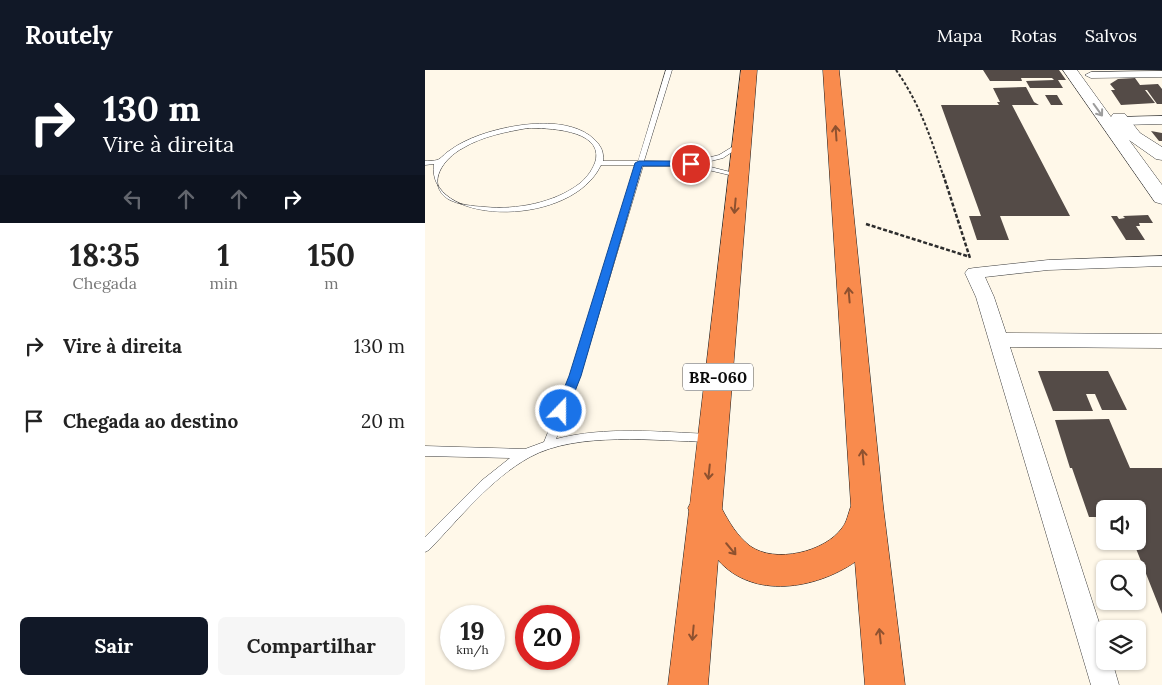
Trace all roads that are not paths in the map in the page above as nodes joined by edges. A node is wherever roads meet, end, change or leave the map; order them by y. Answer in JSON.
{"nodes":[{"id":1,"x":669,"y":70,"type":"edge"},
{"id":2,"x":749,"y":70,"type":"edge"},
{"id":3,"x":831,"y":70,"type":"edge"},
{"id":4,"x":1069,"y":70,"type":"edge"},
{"id":5,"x":1089,"y":72,"type":"edge"},
{"id":6,"x":1162,"y":74,"type":"edge"},
{"id":7,"x":1121,"y":120,"type":"junction"},
{"id":8,"x":1162,"y":120,"type":"edge"},
{"id":9,"x":742,"y":143,"type":"junction"},
{"id":10,"x":1162,"y":155,"type":"edge"},
{"id":11,"x":439,"y":162,"type":"junction"},
{"id":12,"x":600,"y":162,"type":"junction"},
{"id":13,"x":425,"y":163,"type":"edge"},
{"id":14,"x":639,"y":163,"type":"junction"},
{"id":15,"x":691,"y":164,"type":"junction"},
{"id":16,"x":738,"y":175,"type":"junction"},
{"id":17,"x":1162,"y":198,"type":"edge"},
{"id":18,"x":1162,"y":261,"type":"edge"},
{"id":19,"x":997,"y":340,"type":"junction"},
{"id":20,"x":1162,"y":340,"type":"edge"},
{"id":21,"x":712,"y":438,"type":"junction"},
{"id":22,"x":548,"y":445,"type":"junction"},
{"id":23,"x":425,"y":451,"type":"edge"},
{"id":24,"x":527,"y":454,"type":"junction"},
{"id":25,"x":867,"y":505,"type":"junction"},
{"id":26,"x":705,"y":508,"type":"junction"},
{"id":27,"x":425,"y":546,"type":"edge"},
{"id":28,"x":689,"y":685,"type":"edge"},
{"id":29,"x":885,"y":685,"type":"edge"},
{"id":30,"x":1105,"y":685,"type":"edge"}],
"edges":[{"from":1,"to":14,"type":"lane"},
{"from":2,"to":9,"type":"highway","number":"BR-060"},
{"from":25,"to":3,"type":"highway","one_way":true},
{"from":4,"to":17,"type":"street","one_way":true},
{"from":5,"to":6,"type":"street"},
{"from":5,"to":7,"type":"street"},
{"from":7,"to":8,"type":"street"},
{"from":7,"to":10,"type":"street"},
{"from":9,"to":15,"type":"lane"},
{"from":9,"to":16,"type":"highway","number":"BR-060"},
{"from":11,"to":12,"type":"lane"},
{"from":11,"to":12,"type":"lane"},
{"from":11,"to":13,"type":"lane"},
{"from":12,"to":14,"type":"lane"},
{"from":14,"to":15,"type":"lane"},
{"from":14,"to":22,"type":"lane"},
{"from":15,"to":16,"type":"lane"},
{"from":16,"to":21,"type":"highway","number":"BR-060","one_way":true},
{"from":18,"to":19,"type":"street"},
{"from":19,"to":20,"type":"street"},
{"from":19,"to":30,"type":"street"},
{"from":21,"to":22,"type":"lane"},
{"from":21,"to":26,"type":"highway","number":"BR-060","one_way":true},
{"from":22,"to":24,"type":"lane"},
{"from":23,"to":24,"type":"lane"},
{"from":24,"to":27,"type":"lane"},
{"from":26,"to":25,"type":"highway","one_way":true},
{"from":29,"to":25,"type":"highway","one_way":true},
{"from":26,"to":28,"type":"highway","number":"BR-060","one_way":true}]}
